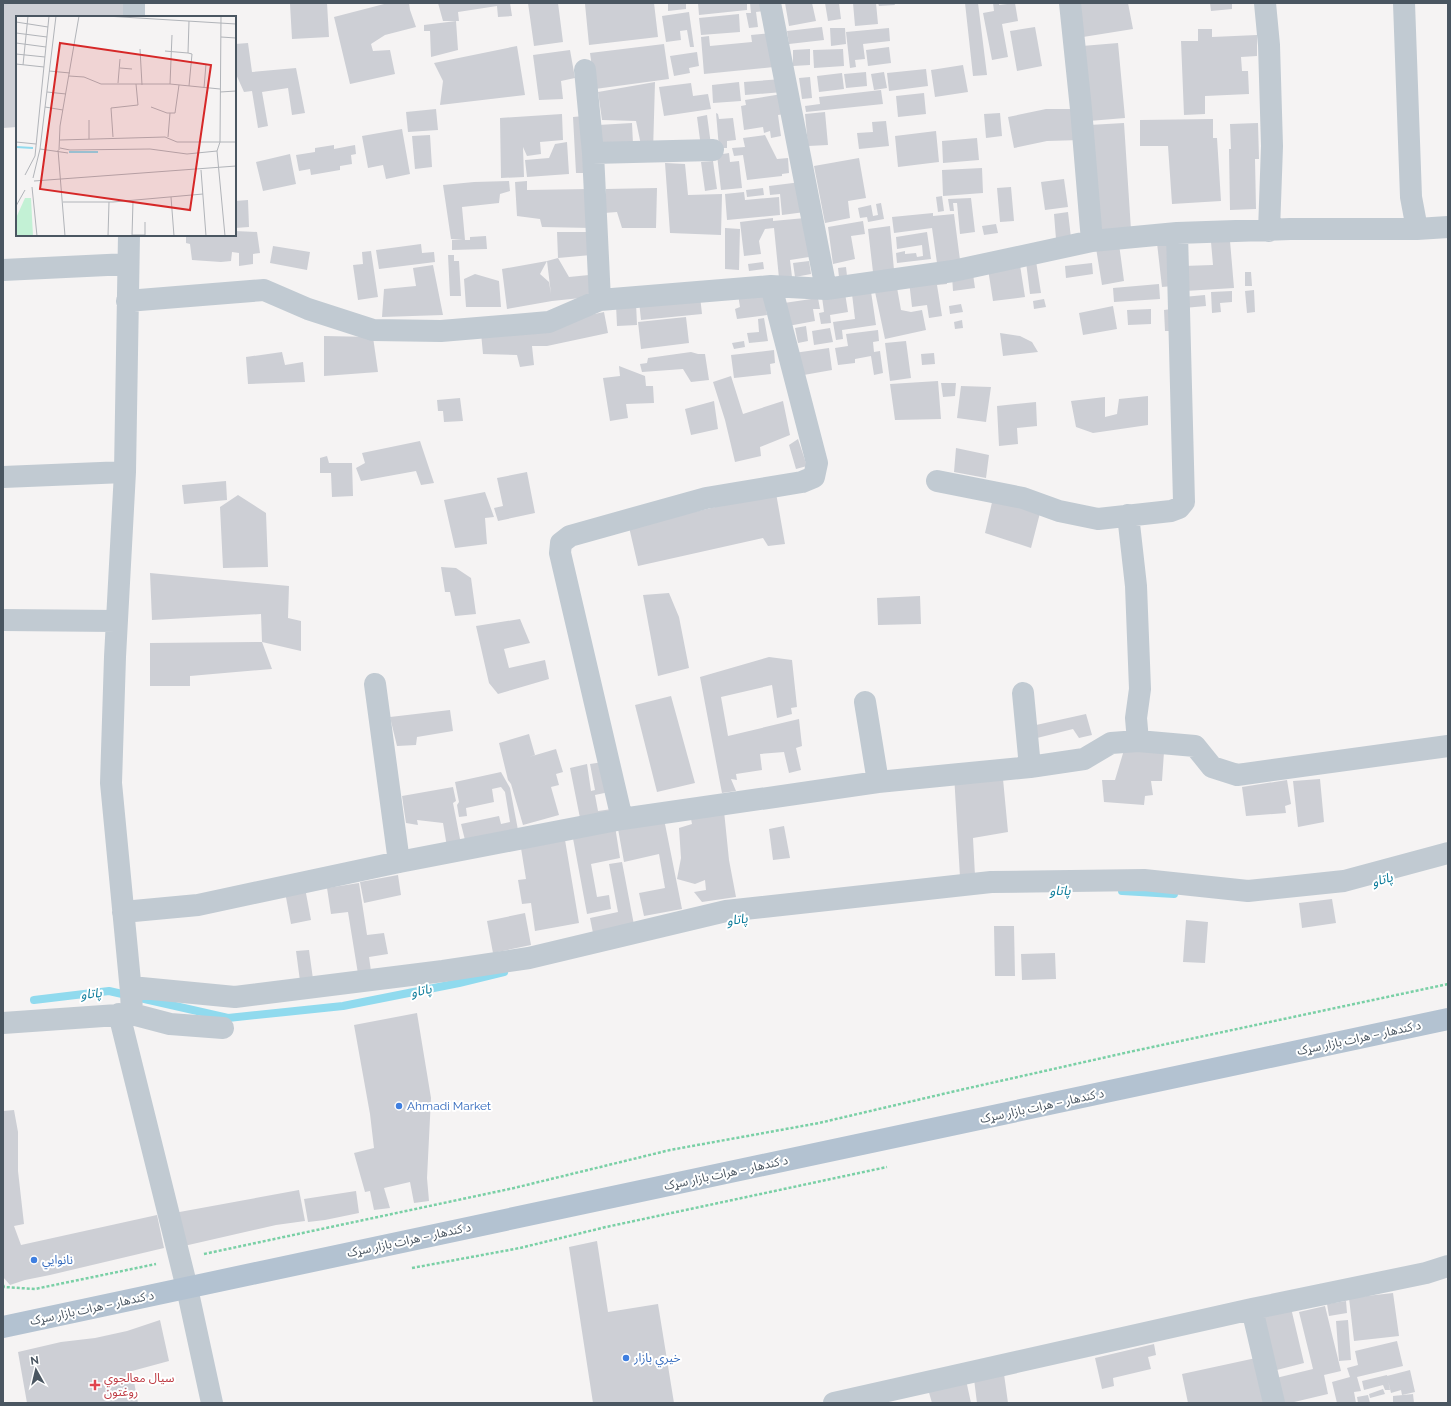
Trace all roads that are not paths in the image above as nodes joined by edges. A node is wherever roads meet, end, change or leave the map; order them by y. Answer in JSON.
{"nodes":[{"id":1,"x":134,"y":3,"type":"edge"},
{"id":2,"x":770,"y":3,"type":"edge"},
{"id":3,"x":1070,"y":3,"type":"edge"},
{"id":4,"x":1265,"y":3,"type":"edge"},
{"id":5,"x":1404,"y":3,"type":"edge"},
{"id":6,"x":134,"y":16,"type":"edge"},
{"id":7,"x":585,"y":70,"type":"dead end"},
{"id":8,"x":713,"y":150,"type":"dead end"},
{"id":9,"x":593,"y":153,"type":"junction"},
{"id":10,"x":1448,"y":227,"type":"edge"},
{"id":11,"x":1417,"y":229,"type":"junction"},
{"id":12,"x":1269,"y":231,"type":"junction"},
{"id":13,"x":1177,"y":233,"type":"junction"},
{"id":14,"x":129,"y":236,"type":"edge"},
{"id":15,"x":1092,"y":241,"type":"junction"},
{"id":16,"x":128,"y":264,"type":"junction"},
{"id":17,"x":3,"y":270,"type":"edge"},
{"id":18,"x":771,"y":286,"type":"junction"},
{"id":19,"x":826,"y":289,"type":"junction"},
{"id":20,"x":600,"y":300,"type":"junction"},
{"id":21,"x":127,"y":301,"type":"junction"},
{"id":22,"x":125,"y":472,"type":"junction"},
{"id":23,"x":3,"y":477,"type":"edge"},
{"id":24,"x":936,"y":481,"type":"dead end"},
{"id":25,"x":1128,"y":515,"type":"junction"},
{"id":26,"x":3,"y":620,"type":"edge"},
{"id":27,"x":117,"y":621,"type":"junction"},
{"id":28,"x":375,"y":684,"type":"dead end"},
{"id":29,"x":1023,"y":693,"type":"dead end"},
{"id":30,"x":865,"y":702,"type":"dead end"},
{"id":31,"x":1138,"y":741,"type":"junction"},
{"id":32,"x":1448,"y":746,"type":"edge"},
{"id":33,"x":1030,"y":767,"type":"junction"},
{"id":34,"x":878,"y":782,"type":"junction"},
{"id":35,"x":622,"y":819,"type":"junction"},
{"id":36,"x":1448,"y":853,"type":"edge"},
{"id":37,"x":399,"y":862,"type":"junction"},
{"id":38,"x":123,"y":912,"type":"junction"},
{"id":39,"x":129,"y":1003,"type":"junction"},
{"id":40,"x":1448,"y":1020,"type":"edge"},
{"id":41,"x":3,"y":1023,"type":"edge"},
{"id":42,"x":223,"y":1028,"type":"dead end"},
{"id":43,"x":1448,"y":1266,"type":"edge"},
{"id":44,"x":187,"y":1288,"type":"junction"},
{"id":45,"x":1252,"y":1309,"type":"junction"},
{"id":46,"x":3,"y":1327,"type":"edge"},
{"id":47,"x":899,"y":1396,"type":"edge"},
{"id":48,"x":212,"y":1403,"type":"edge"},
{"id":49,"x":834,"y":1403,"type":"edge"},
{"id":50,"x":1274,"y":1403,"type":"edge"}],
"edges":[{"from":1,"to":6,"type":"street"},
{"from":2,"to":19,"type":"street"},
{"from":3,"to":15,"type":"street"},
{"from":4,"to":12,"type":"street"},
{"from":5,"to":11,"type":"street"},
{"from":7,"to":9,"type":"street"},
{"from":8,"to":9,"type":"street"},
{"from":9,"to":20,"type":"street"},
{"from":10,"to":11,"type":"street"},
{"from":11,"to":12,"type":"street"},
{"from":12,"to":13,"type":"street"},
{"from":13,"to":15,"type":"street"},
{"from":13,"to":25,"type":"street"},
{"from":14,"to":16,"type":"street"},
{"from":15,"to":19,"type":"street"},
{"from":16,"to":17,"type":"street"},
{"from":16,"to":21,"type":"street"},
{"from":18,"to":19,"type":"street"},
{"from":18,"to":20,"type":"street"},
{"from":18,"to":35,"type":"street"},
{"from":20,"to":21,"type":"street"},
{"from":21,"to":22,"type":"street"},
{"from":22,"to":23,"type":"street"},
{"from":22,"to":27,"type":"street"},
{"from":24,"to":25,"type":"street"},
{"from":25,"to":31,"type":"street"},
{"from":26,"to":27,"type":"street"},
{"from":27,"to":38,"type":"street"},
{"from":28,"to":37,"type":"street"},
{"from":29,"to":33,"type":"street"},
{"from":30,"to":34,"type":"street"},
{"from":31,"to":32,"type":"street"},
{"from":31,"to":33,"type":"street"},
{"from":33,"to":34,"type":"street"},
{"from":34,"to":35,"type":"street"},
{"from":35,"to":37,"type":"street"},
{"from":36,"to":39,"type":"street"},
{"from":37,"to":38,"type":"street"},
{"from":38,"to":39,"type":"street"},
{"from":39,"to":41,"type":"street"},
{"from":39,"to":42,"type":"street"},
{"from":39,"to":44,"type":"street"},
{"from":40,"to":44,"type":"main road","name":"د کندهار – هرات بازار سړک"},
{"from":43,"to":45,"type":"street"},
{"from":44,"to":46,"type":"main road","name":"د کندهار – هرات بازار سړک"},
{"from":44,"to":48,"type":"street"},
{"from":45,"to":47,"type":"street"},
{"from":45,"to":50,"type":"street"},
{"from":47,"to":49,"type":"street"}]}
